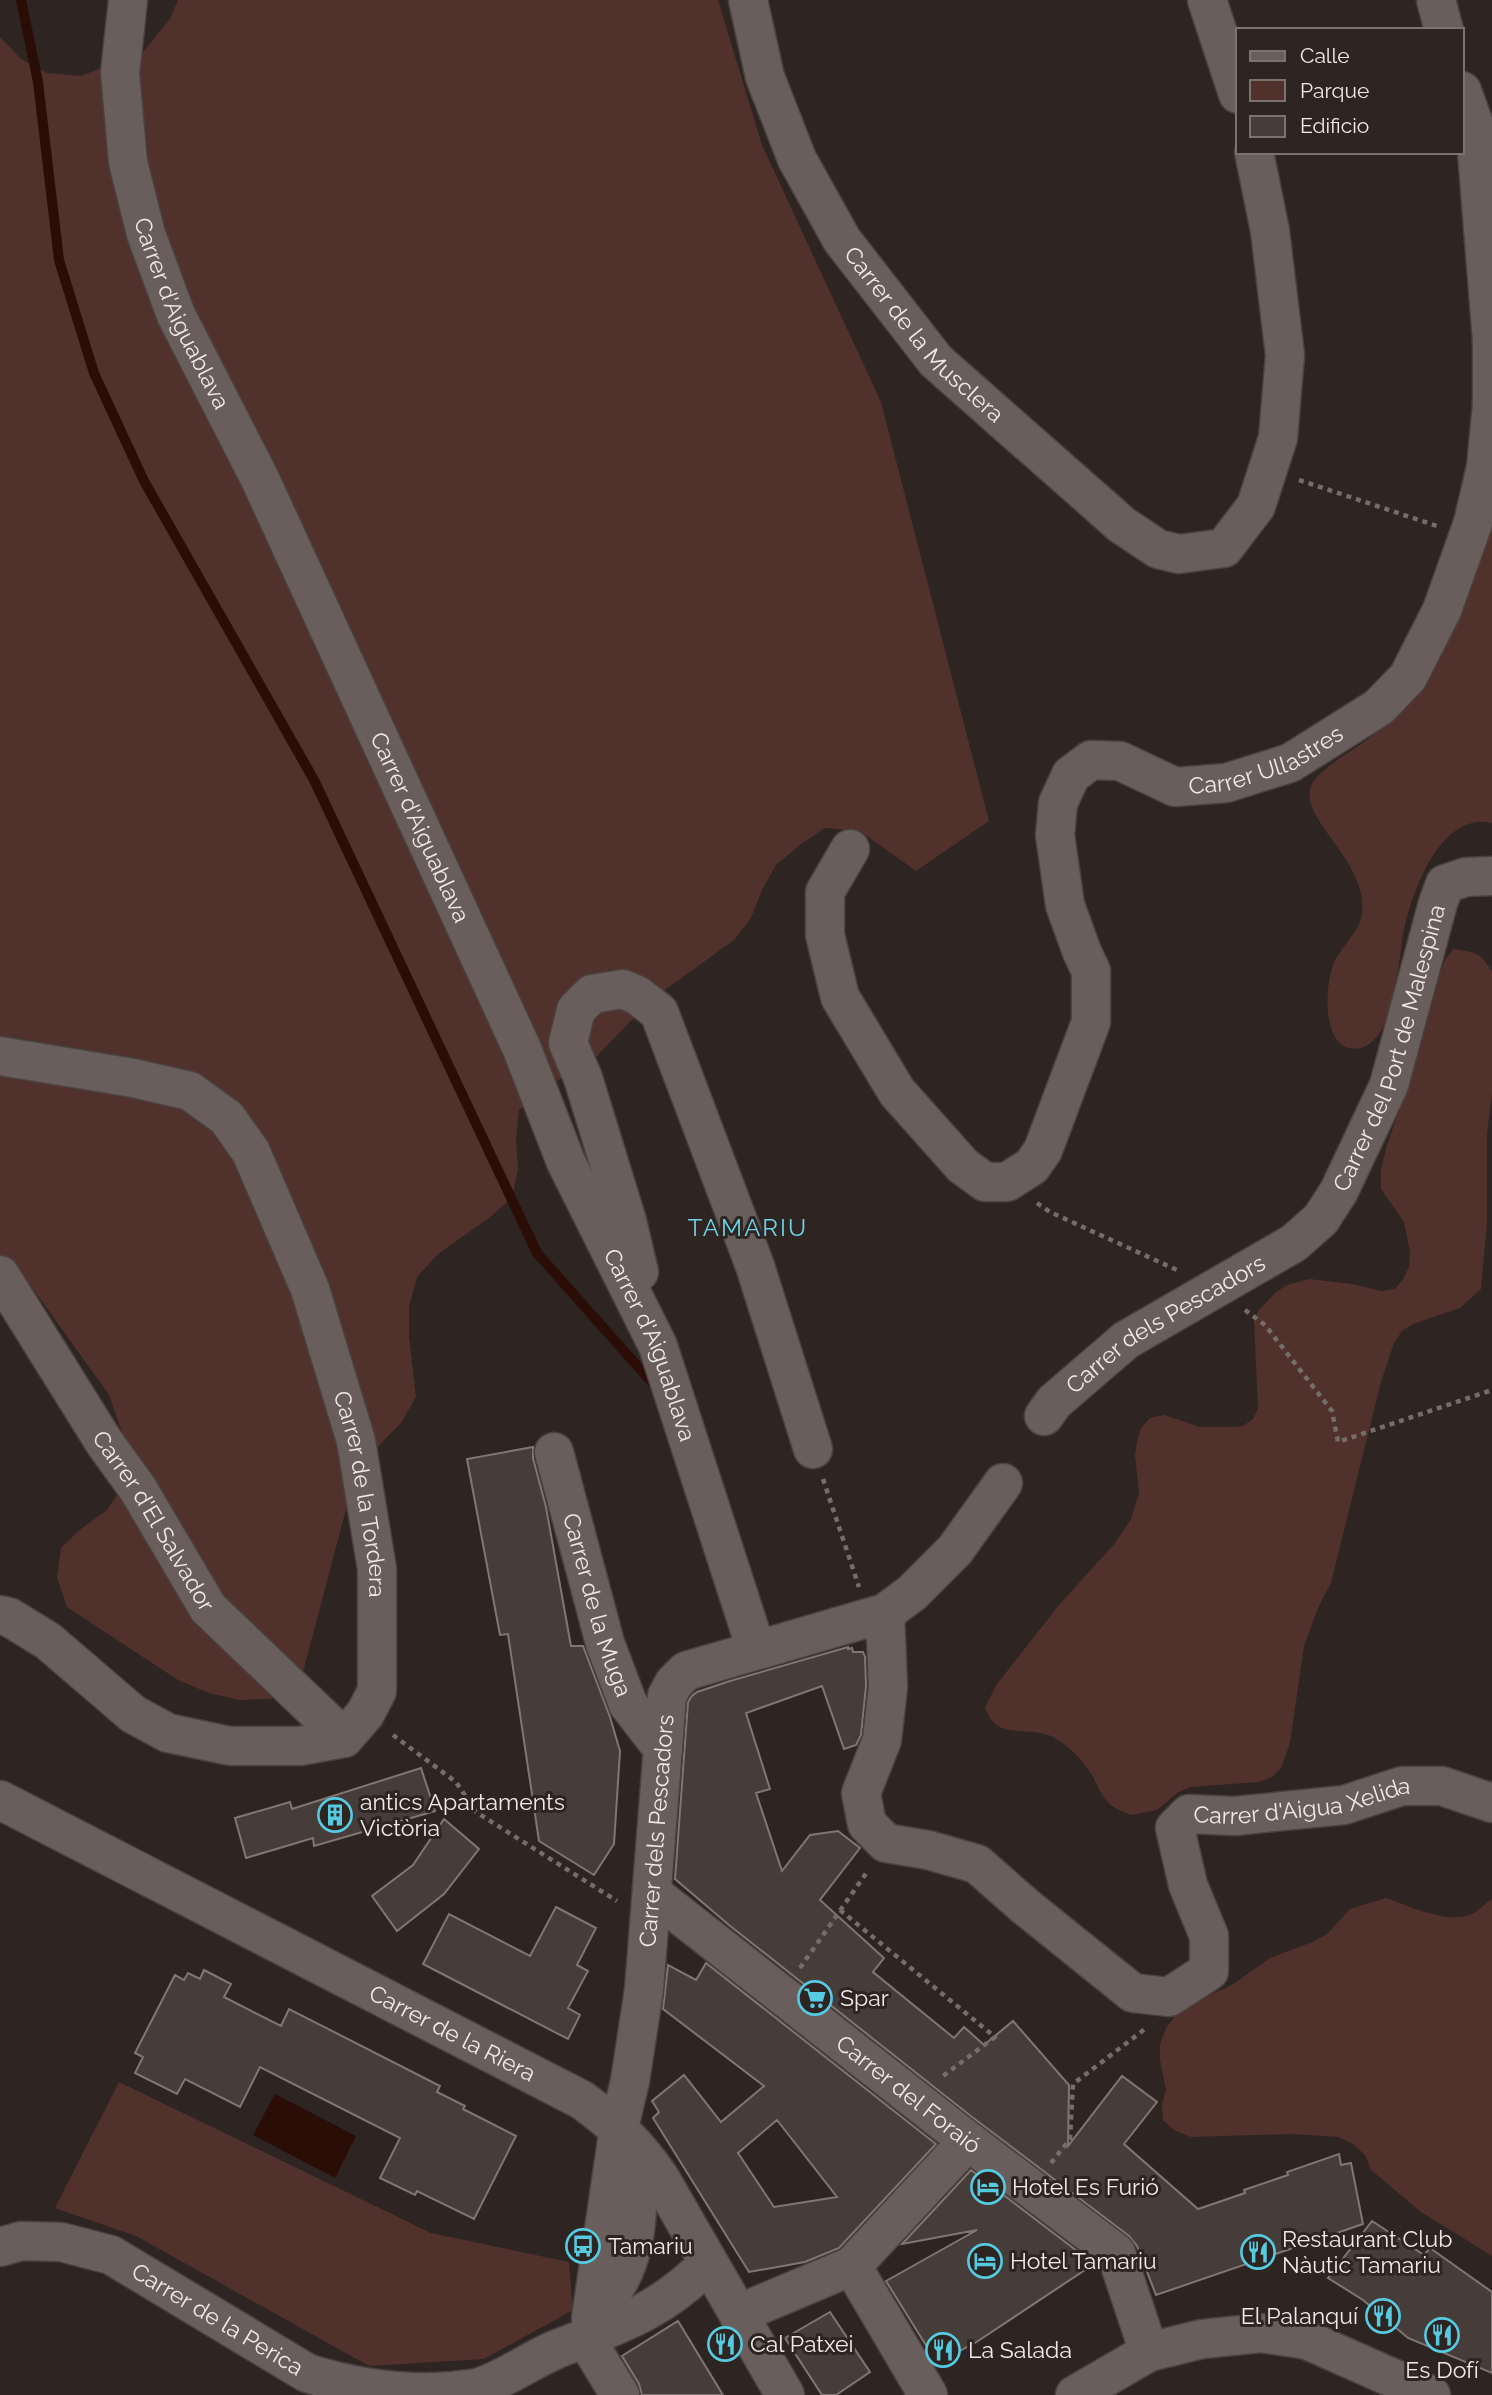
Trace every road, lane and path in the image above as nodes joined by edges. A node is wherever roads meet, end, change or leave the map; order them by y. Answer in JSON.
{"nodes":[{"id":1,"x":128,"y":0,"type":"edge"},
{"id":2,"x":748,"y":0,"type":"edge"},
{"id":3,"x":1208,"y":0,"type":"edge"},
{"id":4,"x":1436,"y":0,"type":"edge"},
{"id":5,"x":1443,"y":28,"type":"edge"},
{"id":6,"x":1236,"y":88,"type":"edge"},
{"id":7,"x":1464,"y":95,"type":"edge"},
{"id":8,"x":1484,"y":140,"type":"edge"},
{"id":9,"x":1254,"y":154,"type":"edge"},
{"id":10,"x":1490,"y":292,"type":"edge"},
{"id":11,"x":1268,"y":470,"type":"junction"},
{"id":12,"x":1468,"y":536,"type":"junction"},
{"id":13,"x":850,"y":849,"type":"dead end"},
{"id":14,"x":1492,"y":876,"type":"edge"},
{"id":15,"x":0,"y":1056,"type":"edge"},
{"id":16,"x":1007,"y":1182,"type":"junction"},
{"id":17,"x":1294,"y":1243,"type":"joint"},
{"id":18,"x":0,"y":1275,"type":"edge"},
{"id":19,"x":1216,"y":1288,"type":"junction"},
{"id":20,"x":658,"y":1346,"type":"junction"},
{"id":21,"x":1492,"y":1390,"type":"edge"},
{"id":22,"x":1044,"y":1416,"type":"dead end"},
{"id":23,"x":813,"y":1449,"type":"joint"},
{"id":24,"x":554,"y":1452,"type":"dead end"},
{"id":25,"x":1003,"y":1483,"type":"dead end"},
{"id":26,"x":0,"y":1615,"type":"edge"},
{"id":27,"x":877,"y":1615,"type":"junction"},
{"id":28,"x":756,"y":1649,"type":"junction"},
{"id":29,"x":354,"y":1726,"type":"junction"},
{"id":30,"x":663,"y":1749,"type":"junction"},
{"id":31,"x":0,"y":1800,"type":"edge"},
{"id":32,"x":1492,"y":1802,"type":"edge"},
{"id":33,"x":886,"y":1843,"type":"junction"},
{"id":34,"x":651,"y":1908,"type":"junction"},
{"id":35,"x":840,"y":1910,"type":"junction"},
{"id":36,"x":781,"y":1995,"type":"junction"},
{"id":37,"x":1160,"y":1996,"type":"junction"},
{"id":38,"x":914,"y":2098,"type":"junction"},
{"id":39,"x":619,"y":2127,"type":"junction"},
{"id":40,"x":968,"y":2141,"type":"junction"},
{"id":41,"x":635,"y":2184,"type":"junction"},
{"id":42,"x":1031,"y":2189,"type":"junction"},
{"id":43,"x":0,"y":2247,"type":"edge"},
{"id":44,"x":708,"y":2263,"type":"junction"},
{"id":45,"x":852,"y":2266,"type":"junction"},
{"id":46,"x":738,"y":2314,"type":"junction"},
{"id":47,"x":577,"y":2336,"type":"junction"},
{"id":48,"x":1149,"y":2352,"type":"junction"},
{"id":49,"x":620,"y":2395,"type":"edge"},
{"id":50,"x":786,"y":2395,"type":"edge"},
{"id":51,"x":928,"y":2395,"type":"edge"},
{"id":52,"x":1075,"y":2395,"type":"edge"},
{"id":53,"x":1431,"y":2395,"type":"edge"}],
"edges":[{"from":1,"to":20,"type":"street","name":"Carrer d'Aiguablava"},
{"from":2,"to":11,"type":"street","name":"Carrer de la Musclera"},
{"from":3,"to":6,"type":"street"},
{"from":4,"to":5,"type":"street"},
{"from":7,"to":8,"type":"street","name":"Carrer Ullastres"},
{"from":8,"to":10,"type":"street","name":"Carrer Ullastres"},
{"from":9,"to":11,"type":"street"},
{"from":10,"to":12,"type":"street","name":"Carrer Ullastres"},
{"from":11,"to":12,"type":"path"},
{"from":12,"to":16,"type":"street","name":"Carrer Ullastres"},
{"from":13,"to":16,"type":"street"},
{"from":14,"to":17,"type":"street","name":"Carrer del Port de Malespina"},
{"from":15,"to":29,"type":"street","name":"Carrer de la Tordera"},
{"from":16,"to":19,"type":"path"},
{"from":17,"to":19,"type":"street","name":"Carrer dels Pescadors"},
{"from":18,"to":29,"type":"street","name":"Carrer d'El Salvador"},
{"from":19,"to":21,"type":"path"},
{"from":19,"to":22,"type":"street","name":"Carrer dels Pescadors"},
{"from":20,"to":23,"type":"street"},
{"from":20,"to":28,"type":"street","name":"Carrer d'Aiguablava"},
{"from":23,"to":27,"type":"path"},
{"from":24,"to":30,"type":"street","name":"Carrer de la Muga"},
{"from":25,"to":27,"type":"street","name":"Carrer dels Pescadors"},
{"from":26,"to":29,"type":"street"},
{"from":27,"to":28,"type":"street","name":"Carrer dels Pescadors"},
{"from":27,"to":33,"type":"street"},
{"from":28,"to":30,"type":"street","name":"Carrer dels Pescadors"},
{"from":29,"to":34,"type":"path"},
{"from":30,"to":34,"type":"street","name":"Carrer dels Pescadors"},
{"from":31,"to":39,"type":"street","name":"Carrer de la Riera"},
{"from":32,"to":37,"type":"street","name":"Carrer d'Aigua Xelida"},
{"from":33,"to":35,"type":"path"},
{"from":33,"to":37,"type":"street"},
{"from":34,"to":36,"type":"street","name":"Carrer del Foraió"},
{"from":34,"to":39,"type":"street","name":"Carrer dels Pescadors"},
{"from":35,"to":36,"type":"path"},
{"from":35,"to":38,"type":"path"},
{"from":36,"to":38,"type":"street","name":"Carrer del Foraió"},
{"from":37,"to":42,"type":"path"},
{"from":38,"to":40,"type":"street","name":"Carrer del Foraió"},
{"from":39,"to":41,"type":"street","name":"Carrer dels Pescadors"},
{"from":39,"to":41,"type":"street","name":"Carrer de la Riera"},
{"from":40,"to":42,"type":"street","name":"Carrer del Foraió"},
{"from":40,"to":45,"type":"street"},
{"from":41,"to":44,"type":"street","name":"Carrer de la Riera"},
{"from":41,"to":47,"type":"street","name":"Carrer dels Pescadors"},
{"from":42,"to":48,"type":"street","name":"Carrer del Foraió"},
{"from":43,"to":47,"type":"street","name":"Carrer de la Perica"},
{"from":44,"to":46,"type":"street","name":"Carrer de la Riera"},
{"from":44,"to":47,"type":"street","name":"Carrer de la Perica"},
{"from":45,"to":46,"type":"street"},
{"from":45,"to":51,"type":"street"},
{"from":46,"to":50,"type":"street","name":"Carrer de la Riera"},
{"from":47,"to":49,"type":"street"},
{"from":48,"to":52,"type":"street"},
{"from":48,"to":53,"type":"street"}]}
